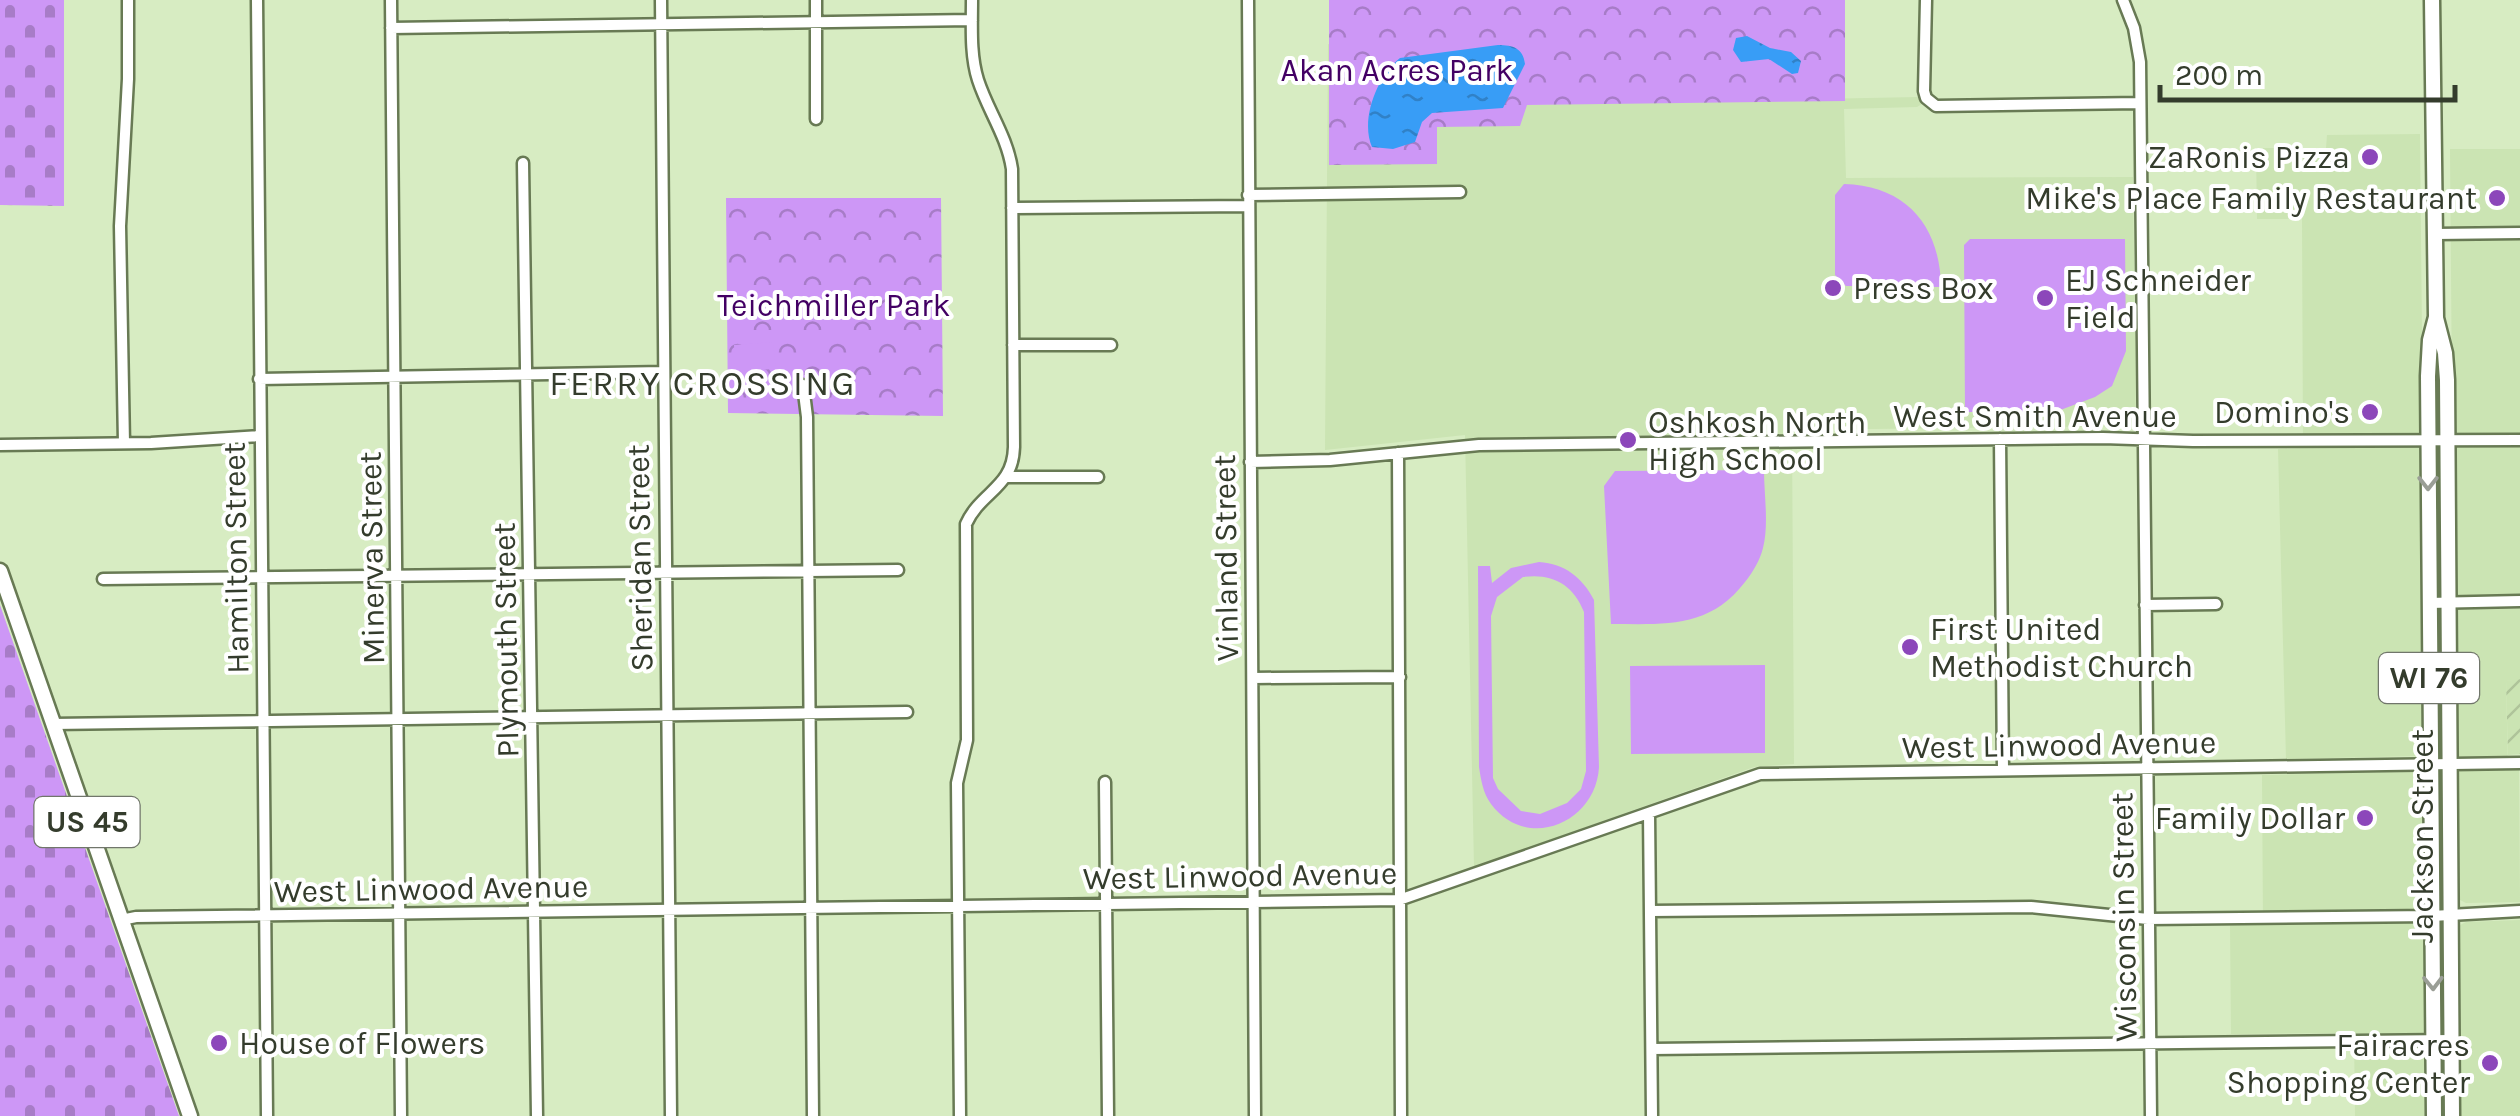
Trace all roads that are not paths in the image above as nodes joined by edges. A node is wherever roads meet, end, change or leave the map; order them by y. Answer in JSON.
{"nodes":[{"id":1,"x":128,"y":0,"type":"edge"},
{"id":2,"x":257,"y":0,"type":"edge"},
{"id":3,"x":390,"y":0,"type":"edge"},
{"id":4,"x":662,"y":0,"type":"edge"},
{"id":5,"x":816,"y":0,"type":"edge"},
{"id":6,"x":972,"y":0,"type":"edge"},
{"id":7,"x":1248,"y":0,"type":"edge"},
{"id":8,"x":1926,"y":0,"type":"edge"},
{"id":9,"x":2123,"y":0,"type":"edge"},
{"id":10,"x":2432,"y":0,"type":"edge"},
{"id":11,"x":972,"y":20,"type":"junction"},
{"id":12,"x":816,"y":23,"type":"junction"},
{"id":13,"x":661,"y":24,"type":"junction"},
{"id":14,"x":391,"y":28,"type":"junction"},
{"id":15,"x":2140,"y":103,"type":"junction"},
{"id":16,"x":816,"y":119,"type":"dead end"},
{"id":17,"x":523,"y":163,"type":"dead end"},
{"id":18,"x":1460,"y":192,"type":"dead end"},
{"id":19,"x":1248,"y":200,"type":"junction"},
{"id":20,"x":1012,"y":208,"type":"junction"},
{"id":21,"x":2520,"y":233,"type":"edge"},
{"id":22,"x":2435,"y":234,"type":"junction"},
{"id":23,"x":2436,"y":316,"type":"junction"},
{"id":24,"x":1111,"y":344,"type":"dead end"},
{"id":25,"x":1013,"y":345,"type":"junction"},
{"id":26,"x":663,"y":372,"type":"junction"},
{"id":27,"x":528,"y":375,"type":"junction"},
{"id":28,"x":394,"y":377,"type":"junction"},
{"id":29,"x":260,"y":379,"type":"junction"},
{"id":30,"x":803,"y":385,"type":"dead end"},
{"id":31,"x":260,"y":436,"type":"junction"},
{"id":32,"x":2000,"y":439,"type":"junction"},
{"id":33,"x":2143,"y":439,"type":"junction"},
{"id":34,"x":2520,"y":440,"type":"edge"},
{"id":35,"x":2428,"y":441,"type":"junction"},
{"id":36,"x":2447,"y":441,"type":"junction"},
{"id":37,"x":124,"y":443,"type":"junction"},
{"id":38,"x":0,"y":445,"type":"edge"},
{"id":39,"x":1398,"y":453,"type":"junction"},
{"id":40,"x":1250,"y":462,"type":"junction"},
{"id":41,"x":1008,"y":477,"type":"junction"},
{"id":42,"x":1098,"y":477,"type":"dead end"},
{"id":43,"x":809,"y":569,"type":"junction"},
{"id":44,"x":898,"y":570,"type":"dead end"},
{"id":45,"x":0,"y":571,"type":"edge"},
{"id":46,"x":665,"y":572,"type":"junction"},
{"id":47,"x":530,"y":573,"type":"junction"},
{"id":48,"x":396,"y":574,"type":"junction"},
{"id":49,"x":262,"y":577,"type":"junction"},
{"id":50,"x":103,"y":579,"type":"dead end"},
{"id":51,"x":2520,"y":601,"type":"edge"},
{"id":52,"x":2429,"y":602,"type":"junction"},
{"id":53,"x":2448,"y":602,"type":"junction"},
{"id":54,"x":2216,"y":604,"type":"dead end"},
{"id":55,"x":2145,"y":605,"type":"junction"},
{"id":56,"x":1400,"y":677,"type":"junction"},
{"id":57,"x":1253,"y":678,"type":"junction"},
{"id":58,"x":810,"y":712,"type":"junction"},
{"id":59,"x":906,"y":712,"type":"dead end"},
{"id":60,"x":666,"y":714,"type":"junction"},
{"id":61,"x":532,"y":716,"type":"junction"},
{"id":62,"x":398,"y":718,"type":"junction"},
{"id":63,"x":264,"y":720,"type":"junction"},
{"id":64,"x":54,"y":724,"type":"junction"},
{"id":65,"x":2520,"y":763,"type":"edge"},
{"id":66,"x":2449,"y":764,"type":"junction"},
{"id":67,"x":2430,"y":765,"type":"junction"},
{"id":68,"x":2147,"y":769,"type":"junction"},
{"id":69,"x":2003,"y":770,"type":"junction"},
{"id":70,"x":1104,"y":782,"type":"dead end"},
{"id":71,"x":1649,"y":813,"type":"junction"},
{"id":72,"x":1399,"y":900,"type":"junction"},
{"id":73,"x":1254,"y":903,"type":"junction"},
{"id":74,"x":1105,"y":904,"type":"junction"},
{"id":75,"x":958,"y":906,"type":"junction"},
{"id":76,"x":812,"y":908,"type":"junction"},
{"id":77,"x":2520,"y":910,"type":"edge"},
{"id":78,"x":669,"y":911,"type":"junction"},
{"id":79,"x":1650,"y":911,"type":"junction"},
{"id":80,"x":534,"y":912,"type":"junction"},
{"id":81,"x":400,"y":913,"type":"junction"},
{"id":82,"x":2451,"y":913,"type":"junction"},
{"id":83,"x":266,"y":916,"type":"junction"},
{"id":84,"x":2432,"y":916,"type":"junction"},
{"id":85,"x":2148,"y":919,"type":"junction"},
{"id":86,"x":121,"y":920,"type":"junction"},
{"id":87,"x":2452,"y":1040,"type":"junction"},
{"id":88,"x":2434,"y":1041,"type":"junction"},
{"id":89,"x":2150,"y":1043,"type":"junction"},
{"id":90,"x":1652,"y":1049,"type":"junction"},
{"id":91,"x":190,"y":1116,"type":"edge"},
{"id":92,"x":267,"y":1116,"type":"edge"},
{"id":93,"x":401,"y":1116,"type":"edge"},
{"id":94,"x":537,"y":1116,"type":"edge"},
{"id":95,"x":671,"y":1116,"type":"edge"},
{"id":96,"x":813,"y":1116,"type":"edge"},
{"id":97,"x":960,"y":1116,"type":"edge"},
{"id":98,"x":1108,"y":1116,"type":"edge"},
{"id":99,"x":1256,"y":1116,"type":"edge"},
{"id":100,"x":1401,"y":1116,"type":"edge"},
{"id":101,"x":1652,"y":1116,"type":"edge"},
{"id":102,"x":2151,"y":1116,"type":"edge"},
{"id":103,"x":2434,"y":1116,"type":"edge"},
{"id":104,"x":2452,"y":1116,"type":"edge"}],
"edges":[{"from":1,"to":37,"type":"street"},
{"from":2,"to":29,"type":"street","name":"Hamilton Street"},
{"from":3,"to":14,"type":"street","name":"Minerva Street"},
{"from":4,"to":13,"type":"street","name":"Sheridan Street"},
{"from":5,"to":12,"type":"street"},
{"from":6,"to":11,"type":"street"},
{"from":7,"to":19,"type":"street","name":"Vinland Street"},
{"from":8,"to":15,"type":"street"},
{"from":9,"to":15,"type":"street","name":"Wisconsin Street"},
{"from":10,"to":22,"type":"main road","name":"Jackson Street","number":"WI 76"},
{"from":11,"to":12,"type":"street"},
{"from":11,"to":20,"type":"street"},
{"from":12,"to":13,"type":"street"},
{"from":12,"to":16,"type":"street"},
{"from":13,"to":14,"type":"street"},
{"from":13,"to":26,"type":"street","name":"Sheridan Street"},
{"from":14,"to":28,"type":"street","name":"Minerva Street"},
{"from":15,"to":33,"type":"street","name":"Wisconsin Street"},
{"from":17,"to":27,"type":"street","name":"Plymouth Street"},
{"from":18,"to":19,"type":"street"},
{"from":19,"to":20,"type":"street"},
{"from":19,"to":40,"type":"street","name":"Vinland Street"},
{"from":20,"to":25,"type":"street"},
{"from":21,"to":22,"type":"street"},
{"from":22,"to":23,"type":"main road","name":"Jackson Street","number":"WI 76"},
{"from":23,"to":35,"type":"main road","name":"Jackson Street","number":"WI 76"},
{"from":23,"to":36,"type":"main road","name":"Jackson Street"},
{"from":24,"to":25,"type":"street"},
{"from":25,"to":41,"type":"street"},
{"from":26,"to":27,"type":"street"},
{"from":26,"to":46,"type":"street","name":"Sheridan Street"},
{"from":27,"to":28,"type":"street"},
{"from":27,"to":47,"type":"street","name":"Plymouth Street"},
{"from":28,"to":29,"type":"street"},
{"from":28,"to":48,"type":"street","name":"Minerva Street"},
{"from":29,"to":31,"type":"street","name":"Hamilton Street"},
{"from":30,"to":43,"type":"street"},
{"from":31,"to":37,"type":"street"},
{"from":31,"to":49,"type":"street","name":"Hamilton Street"},
{"from":32,"to":33,"type":"street","name":"West Smith Avenue"},
{"from":32,"to":39,"type":"street","name":"West Smith Avenue"},
{"from":32,"to":69,"type":"street"},
{"from":33,"to":35,"type":"street","name":"West Smith Avenue"},
{"from":33,"to":55,"type":"street","name":"Wisconsin Street"},
{"from":34,"to":36,"type":"street","name":"West Smith Avenue"},
{"from":35,"to":36,"type":"street","name":"West Smith Avenue"},
{"from":35,"to":52,"type":"main road","name":"Jackson Street","number":"WI 76","one_way":true},
{"from":36,"to":53,"type":"main road","name":"Jackson Street","number":"WI 76"},
{"from":37,"to":38,"type":"street"},
{"from":39,"to":40,"type":"street","name":"West Smith Avenue"},
{"from":39,"to":56,"type":"street"},
{"from":40,"to":57,"type":"street","name":"Vinland Street"},
{"from":41,"to":42,"type":"street"},
{"from":41,"to":75,"type":"street"},
{"from":43,"to":44,"type":"street"},
{"from":43,"to":46,"type":"street"},
{"from":43,"to":58,"type":"street"},
{"from":45,"to":64,"type":"main road","number":"US 45"},
{"from":46,"to":47,"type":"street"},
{"from":46,"to":60,"type":"street","name":"Sheridan Street"},
{"from":47,"to":48,"type":"street"},
{"from":47,"to":61,"type":"street","name":"Plymouth Street"},
{"from":48,"to":49,"type":"street"},
{"from":48,"to":62,"type":"street","name":"Minerva Street"},
{"from":49,"to":50,"type":"street"},
{"from":49,"to":63,"type":"street","name":"Hamilton Street"},
{"from":51,"to":53,"type":"street"},
{"from":52,"to":53,"type":"street"},
{"from":52,"to":67,"type":"main road","name":"Jackson Street","number":"WI 76"},
{"from":53,"to":66,"type":"main road","name":"Jackson Street","number":"WI 76"},
{"from":54,"to":55,"type":"street"},
{"from":55,"to":68,"type":"street","name":"Wisconsin Street"},
{"from":56,"to":57,"type":"street"},
{"from":56,"to":72,"type":"street"},
{"from":57,"to":73,"type":"street","name":"Vinland Street"},
{"from":58,"to":59,"type":"street"},
{"from":58,"to":60,"type":"street"},
{"from":58,"to":76,"type":"street"},
{"from":60,"to":61,"type":"street"},
{"from":60,"to":78,"type":"street","name":"Sheridan Street"},
{"from":61,"to":62,"type":"street"},
{"from":61,"to":80,"type":"street","name":"Plymouth Street"},
{"from":62,"to":63,"type":"street"},
{"from":62,"to":81,"type":"street","name":"Minerva Street"},
{"from":63,"to":64,"type":"street"},
{"from":63,"to":83,"type":"street","name":"Hamilton Street"},
{"from":64,"to":86,"type":"main road","number":"US 45"},
{"from":65,"to":66,"type":"street","name":"West Linwood Avenue"},
{"from":66,"to":67,"type":"street","name":"West Linwood Avenue"},
{"from":66,"to":82,"type":"main road","name":"Jackson Street","number":"WI 76"},
{"from":67,"to":68,"type":"street","name":"West Linwood Avenue"},
{"from":67,"to":84,"type":"main road","name":"Jackson Street","number":"WI 76"},
{"from":68,"to":69,"type":"street","name":"West Linwood Avenue"},
{"from":68,"to":85,"type":"street","name":"Wisconsin Street"},
{"from":69,"to":71,"type":"street","name":"West Linwood Avenue"},
{"from":70,"to":74,"type":"street"},
{"from":71,"to":72,"type":"street","name":"West Linwood Avenue"},
{"from":71,"to":79,"type":"street"},
{"from":72,"to":73,"type":"street","name":"West Linwood Avenue"},
{"from":72,"to":100,"type":"street"},
{"from":73,"to":74,"type":"street","name":"West Linwood Avenue"},
{"from":73,"to":99,"type":"street","name":"Vinland Street"},
{"from":74,"to":75,"type":"street","name":"West Linwood Avenue"},
{"from":74,"to":98,"type":"street"},
{"from":75,"to":76,"type":"street","name":"West Linwood Avenue"},
{"from":75,"to":97,"type":"street"},
{"from":76,"to":78,"type":"street","name":"West Linwood Avenue"},
{"from":76,"to":96,"type":"street"},
{"from":77,"to":82,"type":"street"},
{"from":78,"to":80,"type":"street","name":"West Linwood Avenue"},
{"from":78,"to":95,"type":"street","name":"Sheridan Street"},
{"from":79,"to":85,"type":"street"},
{"from":79,"to":90,"type":"street"},
{"from":80,"to":81,"type":"street","name":"West Linwood Avenue"},
{"from":80,"to":94,"type":"street","name":"Plymouth Street"},
{"from":81,"to":83,"type":"street","name":"West Linwood Avenue"},
{"from":81,"to":93,"type":"street","name":"Minerva Street"},
{"from":82,"to":84,"type":"street"},
{"from":82,"to":87,"type":"main road","name":"Jackson Street","number":"WI 76"},
{"from":83,"to":86,"type":"street","name":"West Linwood Avenue"},
{"from":83,"to":92,"type":"street","name":"Hamilton Street"},
{"from":84,"to":85,"type":"street"},
{"from":84,"to":88,"type":"main road","name":"Jackson Street","number":"WI 76","one_way":true},
{"from":85,"to":89,"type":"street","name":"Wisconsin Street"},
{"from":86,"to":91,"type":"main road","number":"US 45"},
{"from":87,"to":88,"type":"street"},
{"from":87,"to":104,"type":"main road","name":"Jackson Street","number":"WI 76"},
{"from":88,"to":89,"type":"street"},
{"from":88,"to":103,"type":"main road","name":"Jackson Street","number":"WI 76"},
{"from":89,"to":90,"type":"street"},
{"from":89,"to":102,"type":"street","name":"Wisconsin Street"},
{"from":90,"to":101,"type":"street"}]}
